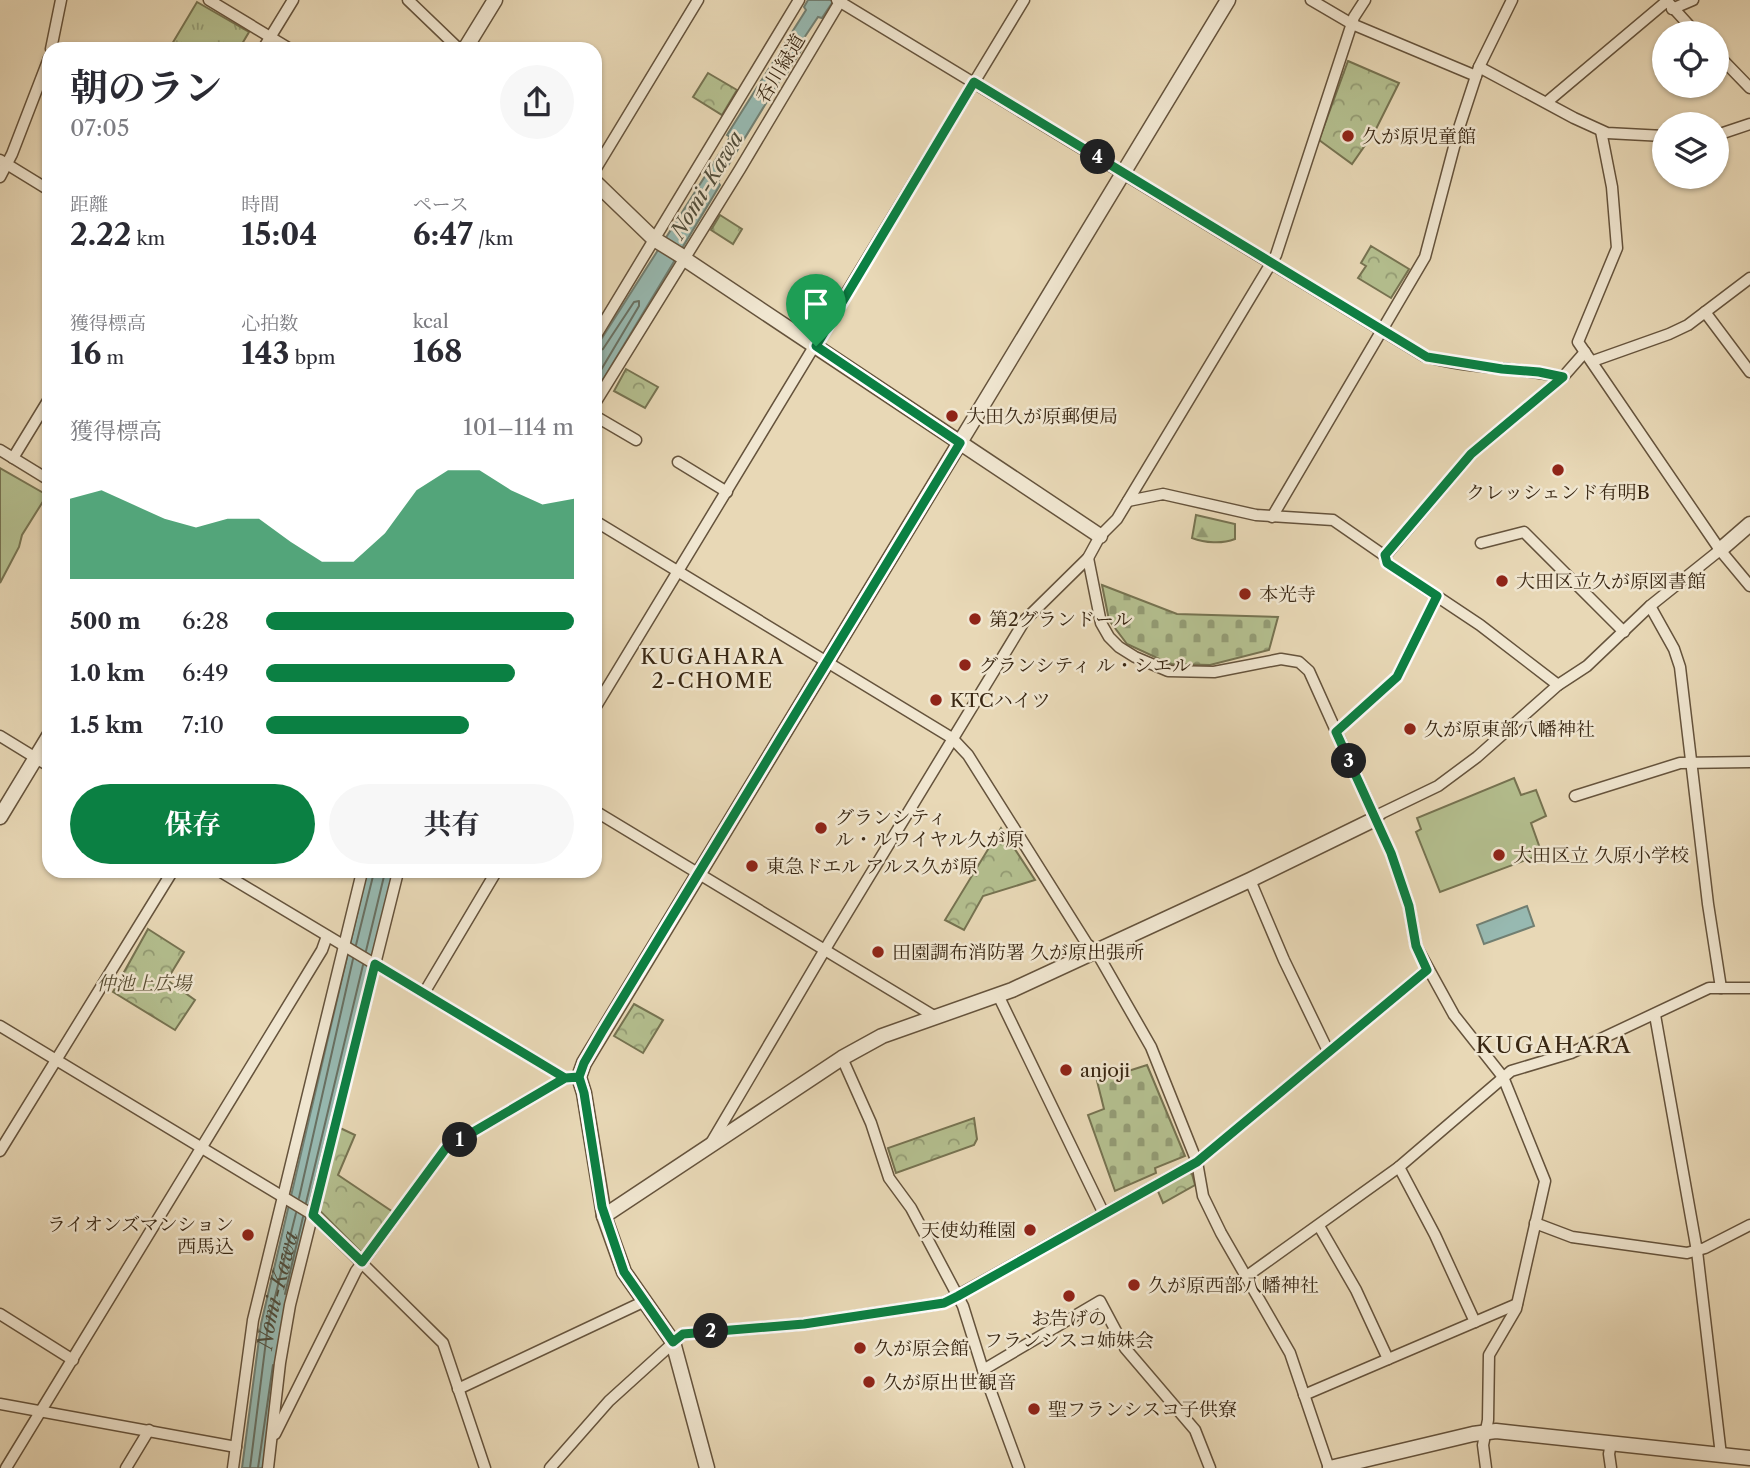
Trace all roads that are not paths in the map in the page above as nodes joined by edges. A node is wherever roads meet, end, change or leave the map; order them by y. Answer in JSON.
{"nodes":[{"id":1,"x":61,"y":0,"type":"edge"},
{"id":2,"x":209,"y":0,"type":"edge"},
{"id":3,"x":293,"y":0,"type":"edge"},
{"id":4,"x":408,"y":0,"type":"edge"},
{"id":5,"x":495,"y":0,"type":"edge"},
{"id":6,"x":698,"y":0,"type":"edge"},
{"id":7,"x":799,"y":0,"type":"edge"},
{"id":8,"x":1024,"y":0,"type":"edge"},
{"id":9,"x":1228,"y":0,"type":"edge"},
{"id":10,"x":1311,"y":0,"type":"edge"},
{"id":11,"x":1365,"y":0,"type":"edge"},
{"id":12,"x":1512,"y":0,"type":"edge"},
{"id":13,"x":1693,"y":0,"type":"edge"},
{"id":14,"x":840,"y":1,"type":"edge"},
{"id":15,"x":1668,"y":3,"type":"edge"},
{"id":16,"x":1685,"y":21,"type":"edge"},
{"id":17,"x":1352,"y":24,"type":"junction"},
{"id":18,"x":270,"y":37,"type":"junction"},
{"id":19,"x":52,"y":42,"type":"edge"},
{"id":20,"x":267,"y":42,"type":"edge"},
{"id":21,"x":278,"y":42,"type":"edge"},
{"id":22,"x":452,"y":42,"type":"edge"},
{"id":23,"x":469,"y":42,"type":"edge"},
{"id":24,"x":1729,"y":66,"type":"edge"},
{"id":25,"x":1478,"y":72,"type":"junction"},
{"id":26,"x":42,"y":74,"type":"edge"},
{"id":27,"x":974,"y":82,"type":"junction"},
{"id":28,"x":1750,"y":88,"type":"edge"},
{"id":29,"x":1547,"y":102,"type":"junction"},
{"id":30,"x":1750,"y":124,"type":"edge"},
{"id":31,"x":1601,"y":131,"type":"junction"},
{"id":32,"x":1729,"y":131,"type":"edge"},
{"id":33,"x":1652,"y":135,"type":"edge"},
{"id":34,"x":602,"y":158,"type":"edge"},
{"id":35,"x":4,"y":162,"type":"edge"},
{"id":36,"x":1123,"y":173,"type":"junction"},
{"id":37,"x":0,"y":177,"type":"edge"},
{"id":38,"x":42,"y":186,"type":"edge"},
{"id":39,"x":602,"y":189,"type":"edge"},
{"id":40,"x":657,"y":240,"type":"junction"},
{"id":41,"x":682,"y":256,"type":"junction"},
{"id":42,"x":1272,"y":263,"type":"junction"},
{"id":43,"x":1750,"y":278,"type":"edge"},
{"id":44,"x":1705,"y":312,"type":"junction"},
{"id":45,"x":602,"y":326,"type":"edge"},
{"id":46,"x":1381,"y":329,"type":"junction"},
{"id":47,"x":816,"y":346,"type":"junction"},
{"id":48,"x":1585,"y":352,"type":"junction"},
{"id":49,"x":1593,"y":361,"type":"junction"},
{"id":50,"x":1750,"y":372,"type":"edge"},
{"id":51,"x":1563,"y":377,"type":"junction"},
{"id":52,"x":602,"y":391,"type":"edge"},
{"id":53,"x":42,"y":410,"type":"edge"},
{"id":54,"x":602,"y":420,"type":"edge"},
{"id":55,"x":636,"y":440,"type":"dead end"},
{"id":56,"x":960,"y":443,"type":"junction"},
{"id":57,"x":0,"y":450,"type":"edge"},
{"id":58,"x":13,"y":458,"type":"junction"},
{"id":59,"x":678,"y":462,"type":"dead end"},
{"id":60,"x":42,"y":476,"type":"edge"},
{"id":61,"x":727,"y":492,"type":"junction"},
{"id":62,"x":1128,"y":501,"type":"junction"},
{"id":63,"x":1272,"y":517,"type":"junction"},
{"id":64,"x":1750,"y":524,"type":"edge"},
{"id":65,"x":602,"y":525,"type":"edge"},
{"id":66,"x":1100,"y":536,"type":"junction"},
{"id":67,"x":1481,"y":543,"type":"dead end"},
{"id":68,"x":1720,"y":550,"type":"junction"},
{"id":69,"x":1385,"y":555,"type":"junction"},
{"id":70,"x":1088,"y":558,"type":"junction"},
{"id":71,"x":679,"y":570,"type":"junction"},
{"id":72,"x":1750,"y":586,"type":"edge"},
{"id":73,"x":1437,"y":596,"type":"junction"},
{"id":74,"x":1650,"y":606,"type":"junction"},
{"id":75,"x":1623,"y":632,"type":"junction"},
{"id":76,"x":826,"y":663,"type":"junction"},
{"id":77,"x":1558,"y":685,"type":"junction"},
{"id":78,"x":602,"y":696,"type":"edge"},
{"id":79,"x":1336,"y":732,"type":"junction"},
{"id":80,"x":0,"y":736,"type":"edge"},
{"id":81,"x":952,"y":738,"type":"junction"},
{"id":82,"x":42,"y":748,"type":"edge"},
{"id":83,"x":36,"y":758,"type":"junction"},
{"id":84,"x":42,"y":762,"type":"edge"},
{"id":85,"x":1750,"y":762,"type":"edge"},
{"id":86,"x":1691,"y":765,"type":"junction"},
{"id":87,"x":1575,"y":796,"type":"dead end"},
{"id":88,"x":602,"y":815,"type":"edge"},
{"id":89,"x":0,"y":817,"type":"edge"},
{"id":90,"x":1375,"y":818,"type":"junction"},
{"id":91,"x":698,"y":873,"type":"junction"},
{"id":92,"x":168,"y":878,"type":"edge"},
{"id":93,"x":231,"y":878,"type":"edge"},
{"id":94,"x":361,"y":878,"type":"edge"},
{"id":95,"x":396,"y":878,"type":"edge"},
{"id":96,"x":492,"y":878,"type":"edge"},
{"id":97,"x":1250,"y":880,"type":"junction"},
{"id":98,"x":327,"y":936,"type":"junction"},
{"id":99,"x":346,"y":947,"type":"junction"},
{"id":100,"x":825,"y":949,"type":"junction"},
{"id":101,"x":1096,"y":951,"type":"junction"},
{"id":102,"x":373,"y":963,"type":"junction"},
{"id":103,"x":1427,"y":970,"type":"junction"},
{"id":104,"x":1721,"y":988,"type":"junction"},
{"id":105,"x":1750,"y":988,"type":"edge"},
{"id":106,"x":424,"y":993,"type":"junction"},
{"id":107,"x":998,"y":995,"type":"junction"},
{"id":108,"x":1655,"y":1015,"type":"junction"},
{"id":109,"x":934,"y":1016,"type":"junction"},
{"id":110,"x":0,"y":1026,"type":"edge"},
{"id":111,"x":1328,"y":1051,"type":"junction"},
{"id":112,"x":842,"y":1058,"type":"junction"},
{"id":113,"x":57,"y":1060,"type":"junction"},
{"id":114,"x":572,"y":1077,"type":"junction"},
{"id":115,"x":1503,"y":1077,"type":"junction"},
{"id":116,"x":710,"y":1145,"type":"junction"},
{"id":117,"x":200,"y":1147,"type":"junction"},
{"id":118,"x":0,"y":1152,"type":"edge"},
{"id":119,"x":1197,"y":1162,"type":"junction"},
{"id":120,"x":1399,"y":1167,"type":"junction"},
{"id":121,"x":285,"y":1197,"type":"junction"},
{"id":122,"x":1104,"y":1213,"type":"junction"},
{"id":123,"x":312,"y":1214,"type":"junction"},
{"id":124,"x":604,"y":1216,"type":"junction"},
{"id":125,"x":1535,"y":1223,"type":"junction"},
{"id":126,"x":1750,"y":1225,"type":"edge"},
{"id":127,"x":1319,"y":1226,"type":"junction"},
{"id":128,"x":1697,"y":1251,"type":"junction"},
{"id":129,"x":362,"y":1262,"type":"junction"},
{"id":130,"x":1247,"y":1276,"type":"junction"},
{"id":131,"x":958,"y":1296,"type":"junction"},
{"id":132,"x":645,"y":1301,"type":"junction"},
{"id":133,"x":1517,"y":1304,"type":"junction"},
{"id":134,"x":0,"y":1314,"type":"edge"},
{"id":135,"x":1475,"y":1322,"type":"junction"},
{"id":136,"x":673,"y":1342,"type":"junction"},
{"id":137,"x":1388,"y":1359,"type":"junction"},
{"id":138,"x":73,"y":1360,"type":"junction"},
{"id":139,"x":983,"y":1370,"type":"junction"},
{"id":140,"x":458,"y":1390,"type":"junction"},
{"id":141,"x":1304,"y":1395,"type":"junction"},
{"id":142,"x":0,"y":1404,"type":"edge"},
{"id":143,"x":41,"y":1412,"type":"junction"},
{"id":144,"x":149,"y":1430,"type":"junction"},
{"id":145,"x":1486,"y":1431,"type":"junction"},
{"id":146,"x":271,"y":1442,"type":"junction"},
{"id":147,"x":1611,"y":1443,"type":"junction"},
{"id":148,"x":236,"y":1447,"type":"junction"},
{"id":149,"x":1721,"y":1455,"type":"junction"},
{"id":150,"x":1750,"y":1458,"type":"edge"},
{"id":151,"x":6,"y":1468,"type":"edge"},
{"id":152,"x":126,"y":1468,"type":"edge"},
{"id":153,"x":233,"y":1468,"type":"edge"},
{"id":154,"x":268,"y":1468,"type":"edge"},
{"id":155,"x":485,"y":1468,"type":"edge"},
{"id":156,"x":550,"y":1468,"type":"edge"},
{"id":157,"x":707,"y":1468,"type":"edge"},
{"id":158,"x":1019,"y":1468,"type":"edge"},
{"id":159,"x":1210,"y":1468,"type":"edge"},
{"id":160,"x":1330,"y":1468,"type":"edge"},
{"id":161,"x":1486,"y":1468,"type":"edge"},
{"id":162,"x":1611,"y":1468,"type":"edge"}],
"edges":[{"from":1,"to":19,"type":"street"},
{"from":2,"to":18,"type":"street"},
{"from":3,"to":18,"type":"street"},
{"from":4,"to":22,"type":"street"},
{"from":5,"to":23,"type":"street"},
{"from":6,"to":34,"type":"street"},
{"from":7,"to":40,"type":"street"},
{"from":8,"to":27,"type":"street"},
{"from":9,"to":36,"type":"street"},
{"from":10,"to":17,"type":"street"},
{"from":11,"to":17,"type":"street"},
{"from":12,"to":25,"type":"street"},
{"from":13,"to":15,"type":"street"},
{"from":14,"to":27,"type":"street"},
{"from":14,"to":41,"type":"street","name":"呑川緑道"},
{"from":15,"to":16,"type":"street"},
{"from":15,"to":29,"type":"street"},
{"from":17,"to":25,"type":"street"},
{"from":17,"to":42,"type":"street"},
{"from":18,"to":20,"type":"street"},
{"from":18,"to":21,"type":"street"},
{"from":24,"to":28,"type":"street"},
{"from":25,"to":29,"type":"street"},
{"from":25,"to":46,"type":"street"},
{"from":26,"to":35,"type":"street"},
{"from":27,"to":36,"type":"street"},
{"from":27,"to":47,"type":"street"},
{"from":29,"to":31,"type":"street"},
{"from":30,"to":32,"type":"street"},
{"from":31,"to":33,"type":"street"},
{"from":31,"to":48,"type":"street"},
{"from":35,"to":37,"type":"street"},
{"from":35,"to":38,"type":"street"},
{"from":36,"to":42,"type":"street"},
{"from":36,"to":56,"type":"street"},
{"from":39,"to":40,"type":"street"},
{"from":40,"to":41,"type":"street"},
{"from":40,"to":45,"type":"street"},
{"from":41,"to":47,"type":"street"},
{"from":41,"to":52,"type":"street","name":"呑川緑道"},
{"from":42,"to":46,"type":"street"},
{"from":42,"to":62,"type":"street"},
{"from":43,"to":44,"type":"street"},
{"from":44,"to":49,"type":"street"},
{"from":44,"to":50,"type":"street"},
{"from":46,"to":51,"type":"street"},
{"from":46,"to":63,"type":"street"},
{"from":47,"to":56,"type":"street"},
{"from":47,"to":61,"type":"street"},
{"from":48,"to":49,"type":"street"},
{"from":48,"to":51,"type":"street"},
{"from":49,"to":68,"type":"street"},
{"from":51,"to":69,"type":"street"},
{"from":53,"to":58,"type":"street"},
{"from":54,"to":55,"type":"street"},
{"from":56,"to":66,"type":"street"},
{"from":56,"to":76,"type":"street"},
{"from":57,"to":58,"type":"street"},
{"from":58,"to":60,"type":"street"},
{"from":59,"to":61,"type":"street"},
{"from":61,"to":71,"type":"street"},
{"from":62,"to":63,"type":"street"},
{"from":62,"to":66,"type":"street"},
{"from":63,"to":69,"type":"street"},
{"from":64,"to":68,"type":"street"},
{"from":65,"to":71,"type":"street"},
{"from":66,"to":70,"type":"street"},
{"from":67,"to":75,"type":"street"},
{"from":68,"to":72,"type":"street"},
{"from":68,"to":74,"type":"street"},
{"from":69,"to":73,"type":"street"},
{"from":70,"to":79,"type":"street"},
{"from":70,"to":81,"type":"street"},
{"from":71,"to":76,"type":"street"},
{"from":71,"to":78,"type":"street"},
{"from":73,"to":77,"type":"street"},
{"from":73,"to":79,"type":"street"},
{"from":74,"to":75,"type":"street"},
{"from":74,"to":86,"type":"street"},
{"from":75,"to":77,"type":"street"},
{"from":76,"to":81,"type":"street"},
{"from":76,"to":91,"type":"street"},
{"from":77,"to":90,"type":"street"},
{"from":79,"to":90,"type":"street"},
{"from":80,"to":83,"type":"street"},
{"from":81,"to":100,"type":"street"},
{"from":81,"to":101,"type":"street"},
{"from":82,"to":83,"type":"street"},
{"from":83,"to":84,"type":"street"},
{"from":83,"to":89,"type":"street"},
{"from":85,"to":86,"type":"street"},
{"from":86,"to":87,"type":"street"},
{"from":86,"to":104,"type":"street"},
{"from":88,"to":91,"type":"street"},
{"from":90,"to":97,"type":"street"},
{"from":90,"to":103,"type":"street"},
{"from":91,"to":100,"type":"street"},
{"from":91,"to":114,"type":"street"},
{"from":92,"to":113,"type":"street"},
{"from":93,"to":98,"type":"street"},
{"from":94,"to":99,"type":"street"},
{"from":95,"to":102,"type":"street"},
{"from":96,"to":106,"type":"street"},
{"from":97,"to":101,"type":"street"},
{"from":97,"to":111,"type":"street"},
{"from":98,"to":99,"type":"street"},
{"from":98,"to":117,"type":"street"},
{"from":99,"to":102,"type":"street"},
{"from":99,"to":121,"type":"street"},
{"from":100,"to":109,"type":"street"},
{"from":100,"to":116,"type":"street"},
{"from":101,"to":107,"type":"street"},
{"from":101,"to":119,"type":"street"},
{"from":102,"to":106,"type":"street"},
{"from":102,"to":123,"type":"street"},
{"from":103,"to":111,"type":"street"},
{"from":103,"to":115,"type":"street"},
{"from":104,"to":105,"type":"street"},
{"from":104,"to":108,"type":"street"},
{"from":106,"to":114,"type":"street"},
{"from":107,"to":109,"type":"street"},
{"from":107,"to":122,"type":"street"},
{"from":108,"to":115,"type":"street"},
{"from":108,"to":128,"type":"street"},
{"from":109,"to":112,"type":"street"},
{"from":110,"to":113,"type":"street"},
{"from":111,"to":119,"type":"street"},
{"from":112,"to":116,"type":"street"},
{"from":112,"to":131,"type":"street"},
{"from":113,"to":117,"type":"street"},
{"from":113,"to":118,"type":"street"},
{"from":114,"to":124,"type":"street"},
{"from":114,"to":129,"type":"street"},
{"from":115,"to":120,"type":"street"},
{"from":115,"to":125,"type":"street"},
{"from":116,"to":124,"type":"street"},
{"from":117,"to":121,"type":"street"},
{"from":117,"to":138,"type":"street"},
{"from":119,"to":122,"type":"street"},
{"from":119,"to":130,"type":"street"},
{"from":120,"to":127,"type":"street"},
{"from":120,"to":135,"type":"street"},
{"from":121,"to":123,"type":"street"},
{"from":121,"to":148,"type":"street"},
{"from":122,"to":131,"type":"street"},
{"from":123,"to":129,"type":"street"},
{"from":123,"to":146,"type":"street"},
{"from":124,"to":132,"type":"street"},
{"from":125,"to":128,"type":"street"},
{"from":125,"to":133,"type":"street"},
{"from":126,"to":128,"type":"street"},
{"from":127,"to":130,"type":"street"},
{"from":127,"to":137,"type":"street"},
{"from":128,"to":149,"type":"street"},
{"from":129,"to":140,"type":"street"},
{"from":129,"to":146,"type":"street"},
{"from":130,"to":141,"type":"street"},
{"from":131,"to":136,"type":"street"},
{"from":131,"to":139,"type":"street"},
{"from":132,"to":136,"type":"street"},
{"from":132,"to":140,"type":"street"},
{"from":133,"to":135,"type":"street"},
{"from":133,"to":145,"type":"street"},
{"from":134,"to":138,"type":"street"},
{"from":135,"to":137,"type":"street"},
{"from":136,"to":156,"type":"street"},
{"from":136,"to":157,"type":"street"},
{"from":137,"to":141,"type":"street"},
{"from":138,"to":143,"type":"street"},
{"from":139,"to":158,"type":"street"},
{"from":139,"to":159,"type":"street"},
{"from":140,"to":155,"type":"street"},
{"from":141,"to":160,"type":"street"},
{"from":142,"to":143,"type":"street"},
{"from":143,"to":144,"type":"street"},
{"from":143,"to":151,"type":"street"},
{"from":144,"to":148,"type":"street"},
{"from":144,"to":152,"type":"street"},
{"from":145,"to":147,"type":"street"},
{"from":145,"to":160,"type":"street"},
{"from":145,"to":161,"type":"street"},
{"from":146,"to":154,"type":"street"},
{"from":147,"to":149,"type":"street"},
{"from":147,"to":162,"type":"street"},
{"from":148,"to":153,"type":"street"},
{"from":149,"to":150,"type":"street"}]}
